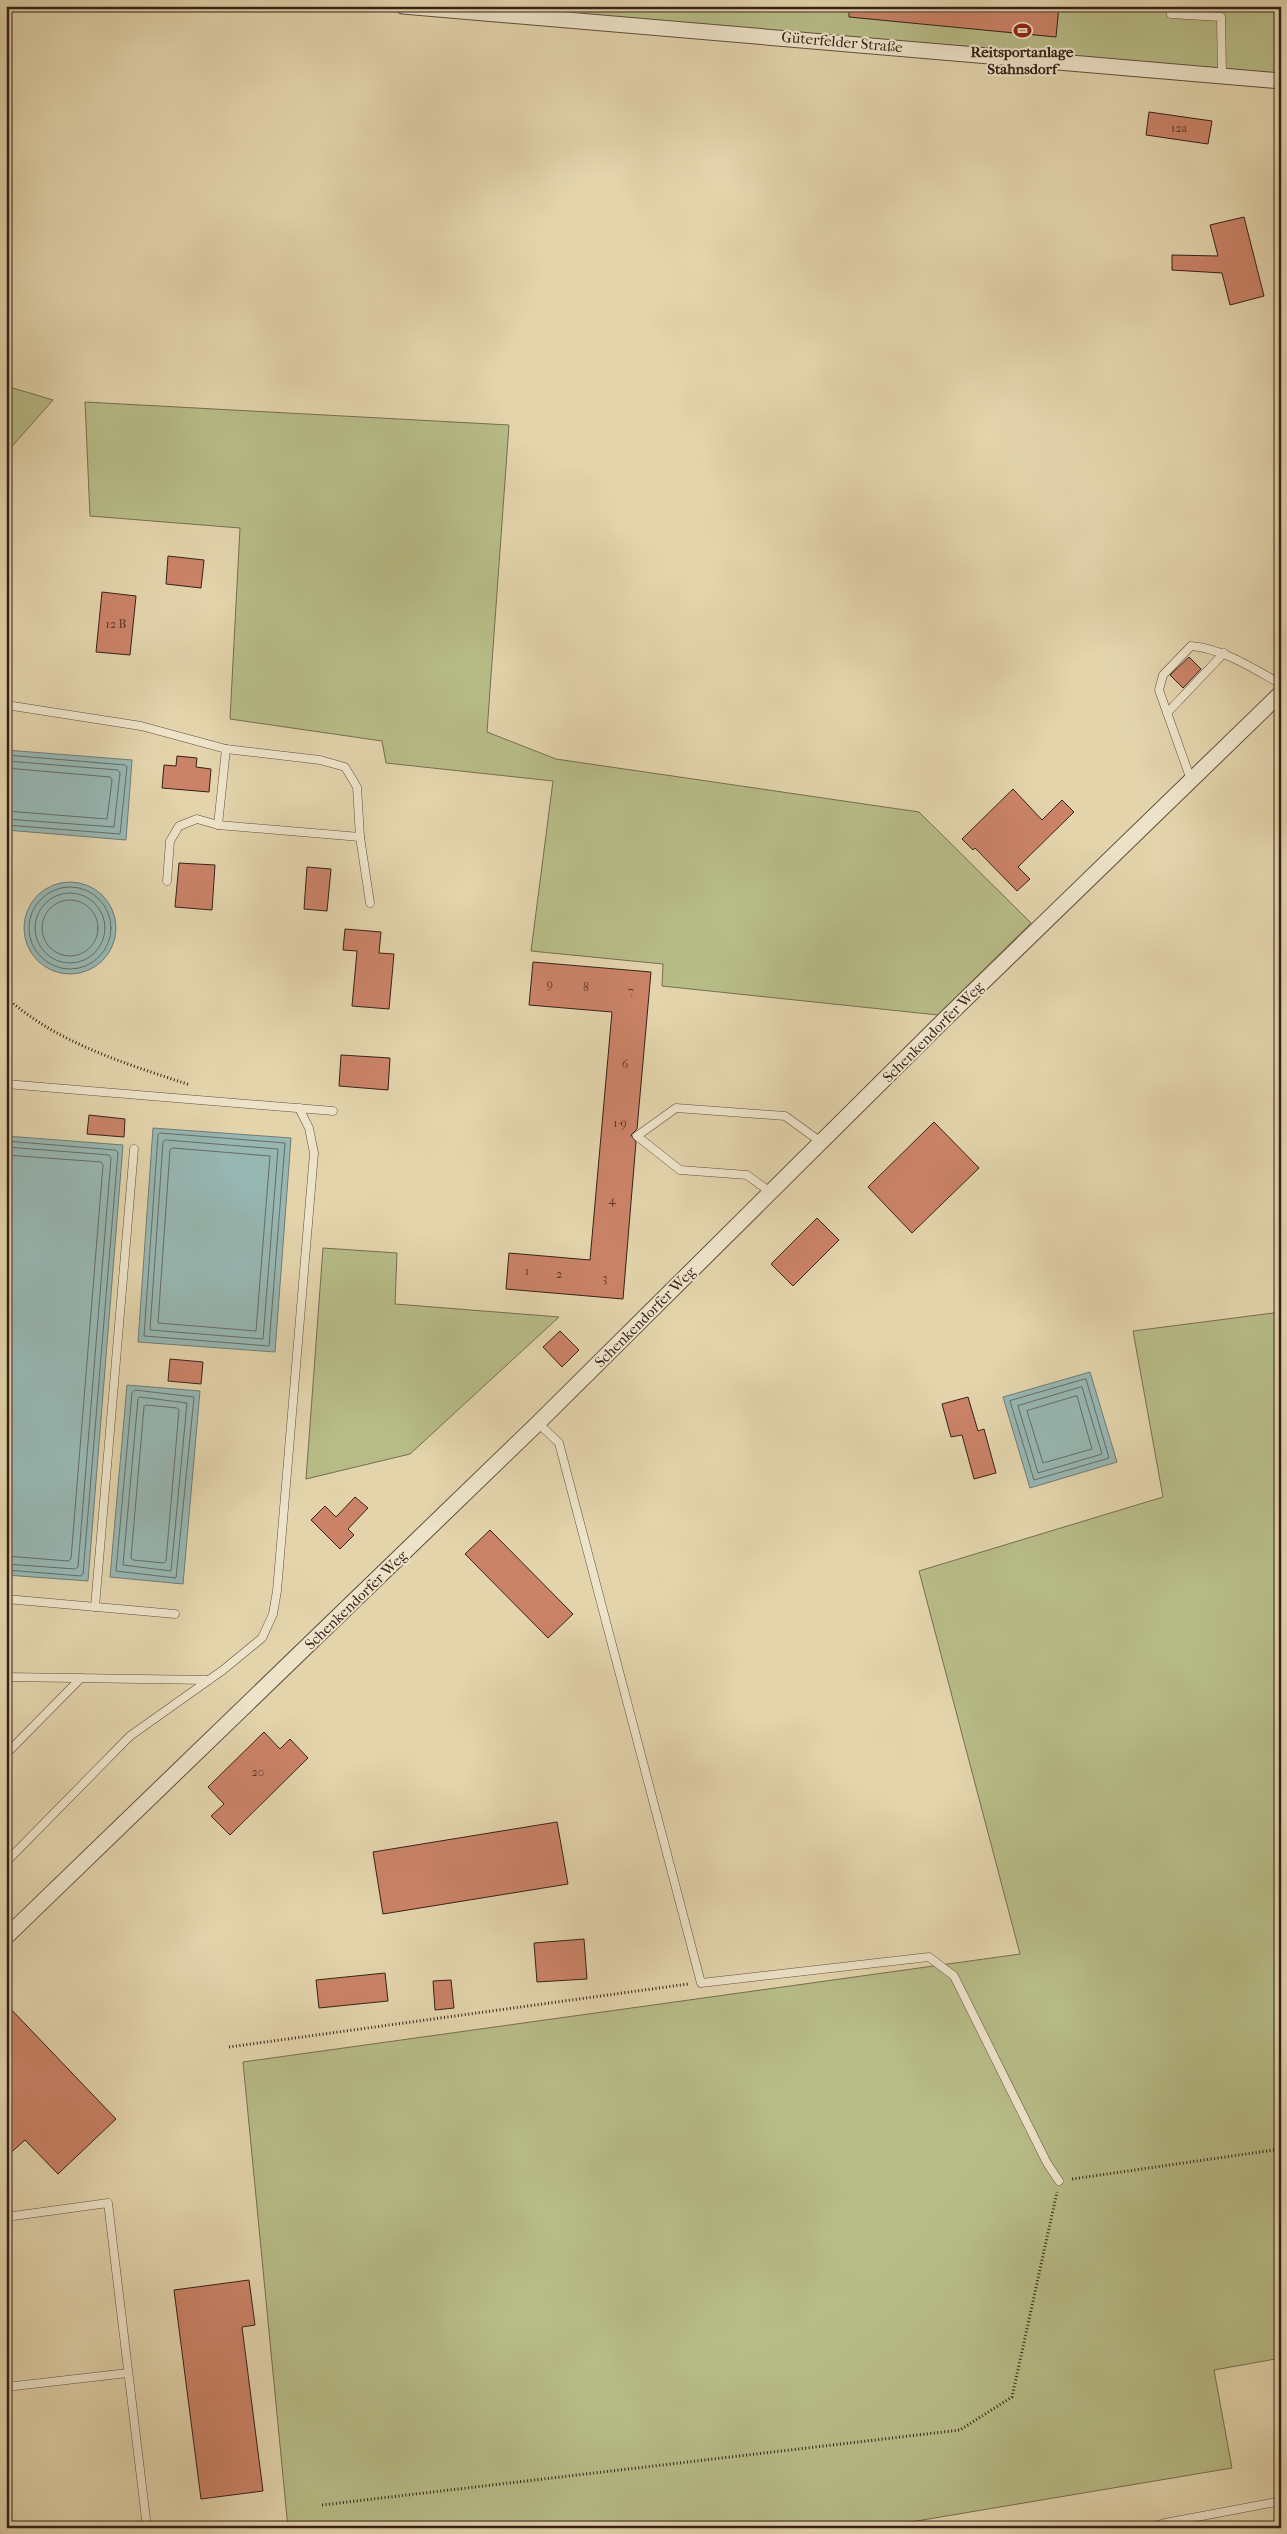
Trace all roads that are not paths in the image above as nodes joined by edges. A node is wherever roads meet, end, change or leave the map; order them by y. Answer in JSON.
{"nodes":[{"id":1,"x":403,"y":6,"type":"edge"},
{"id":2,"x":1170,"y":6,"type":"edge"},
{"id":3,"x":1222,"y":75,"type":"junction"},
{"id":4,"x":1281,"y":81,"type":"edge"},
{"id":5,"x":1224,"y":653,"type":"junction"},
{"id":6,"x":1281,"y":684,"type":"edge"},
{"id":7,"x":1281,"y":693,"type":"edge"},
{"id":8,"x":6,"y":705,"type":"edge"},
{"id":9,"x":1166,"y":713,"type":"junction"},
{"id":10,"x":226,"y":749,"type":"junction"},
{"id":11,"x":1191,"y":780,"type":"junction"},
{"id":12,"x":218,"y":825,"type":"junction"},
{"id":13,"x":360,"y":837,"type":"junction"},
{"id":14,"x":166,"y":881,"type":"dead end"},
{"id":15,"x":370,"y":903,"type":"dead end"},
{"id":16,"x":6,"y":1084,"type":"edge"},
{"id":17,"x":299,"y":1108,"type":"junction"},
{"id":18,"x":332,"y":1111,"type":"dead end"},
{"id":19,"x":821,"y":1142,"type":"junction"},
{"id":20,"x":134,"y":1149,"type":"dead end"},
{"id":21,"x":770,"y":1192,"type":"junction"},
{"id":22,"x":538,"y":1423,"type":"junction"},
{"id":23,"x":6,"y":1599,"type":"edge"},
{"id":24,"x":95,"y":1607,"type":"junction"},
{"id":25,"x":175,"y":1614,"type":"dead end"},
{"id":26,"x":6,"y":1677,"type":"edge"},
{"id":27,"x":81,"y":1678,"type":"junction"},
{"id":28,"x":209,"y":1680,"type":"junction"},
{"id":29,"x":6,"y":1754,"type":"edge"},
{"id":30,"x":6,"y":1862,"type":"edge"},
{"id":31,"x":6,"y":1937,"type":"edge"},
{"id":32,"x":1059,"y":2181,"type":"road end"},
{"id":33,"x":6,"y":2217,"type":"edge"},
{"id":34,"x":128,"y":2373,"type":"junction"},
{"id":35,"x":6,"y":2387,"type":"edge"},
{"id":36,"x":1281,"y":2502,"type":"edge"},
{"id":37,"x":146,"y":2528,"type":"edge"},
{"id":38,"x":1150,"y":2528,"type":"edge"}],
"edges":[{"from":1,"to":3,"type":"street","name":"Güterfelder Straße"},
{"from":2,"to":3,"type":"lane"},
{"from":3,"to":4,"type":"street","name":"Güterfelder Straße"},
{"from":5,"to":6,"type":"lane"},
{"from":5,"to":9,"type":"lane"},
{"from":5,"to":9,"type":"lane"},
{"from":7,"to":11,"type":"street","name":"Schenkendorfer Weg"},
{"from":8,"to":10,"type":"lane"},
{"from":9,"to":11,"type":"lane"},
{"from":10,"to":12,"type":"lane"},
{"from":10,"to":13,"type":"lane"},
{"from":11,"to":19,"type":"street","name":"Schenkendorfer Weg"},
{"from":12,"to":13,"type":"lane"},
{"from":12,"to":14,"type":"lane"},
{"from":13,"to":15,"type":"lane"},
{"from":16,"to":17,"type":"lane"},
{"from":17,"to":18,"type":"lane"},
{"from":17,"to":28,"type":"lane"},
{"from":19,"to":21,"type":"street","name":"Schenkendorfer Weg"},
{"from":19,"to":21,"type":"lane"},
{"from":20,"to":24,"type":"lane"},
{"from":21,"to":22,"type":"street","name":"Schenkendorfer Weg"},
{"from":22,"to":31,"type":"street","name":"Schenkendorfer Weg"},
{"from":22,"to":32,"type":"lane"},
{"from":23,"to":24,"type":"lane"},
{"from":24,"to":25,"type":"lane"},
{"from":26,"to":27,"type":"lane"},
{"from":27,"to":28,"type":"lane"},
{"from":27,"to":29,"type":"lane"},
{"from":28,"to":30,"type":"lane"},
{"from":33,"to":34,"type":"lane"},
{"from":34,"to":35,"type":"lane"},
{"from":34,"to":37,"type":"lane"},
{"from":36,"to":38,"type":"lane"}]}
